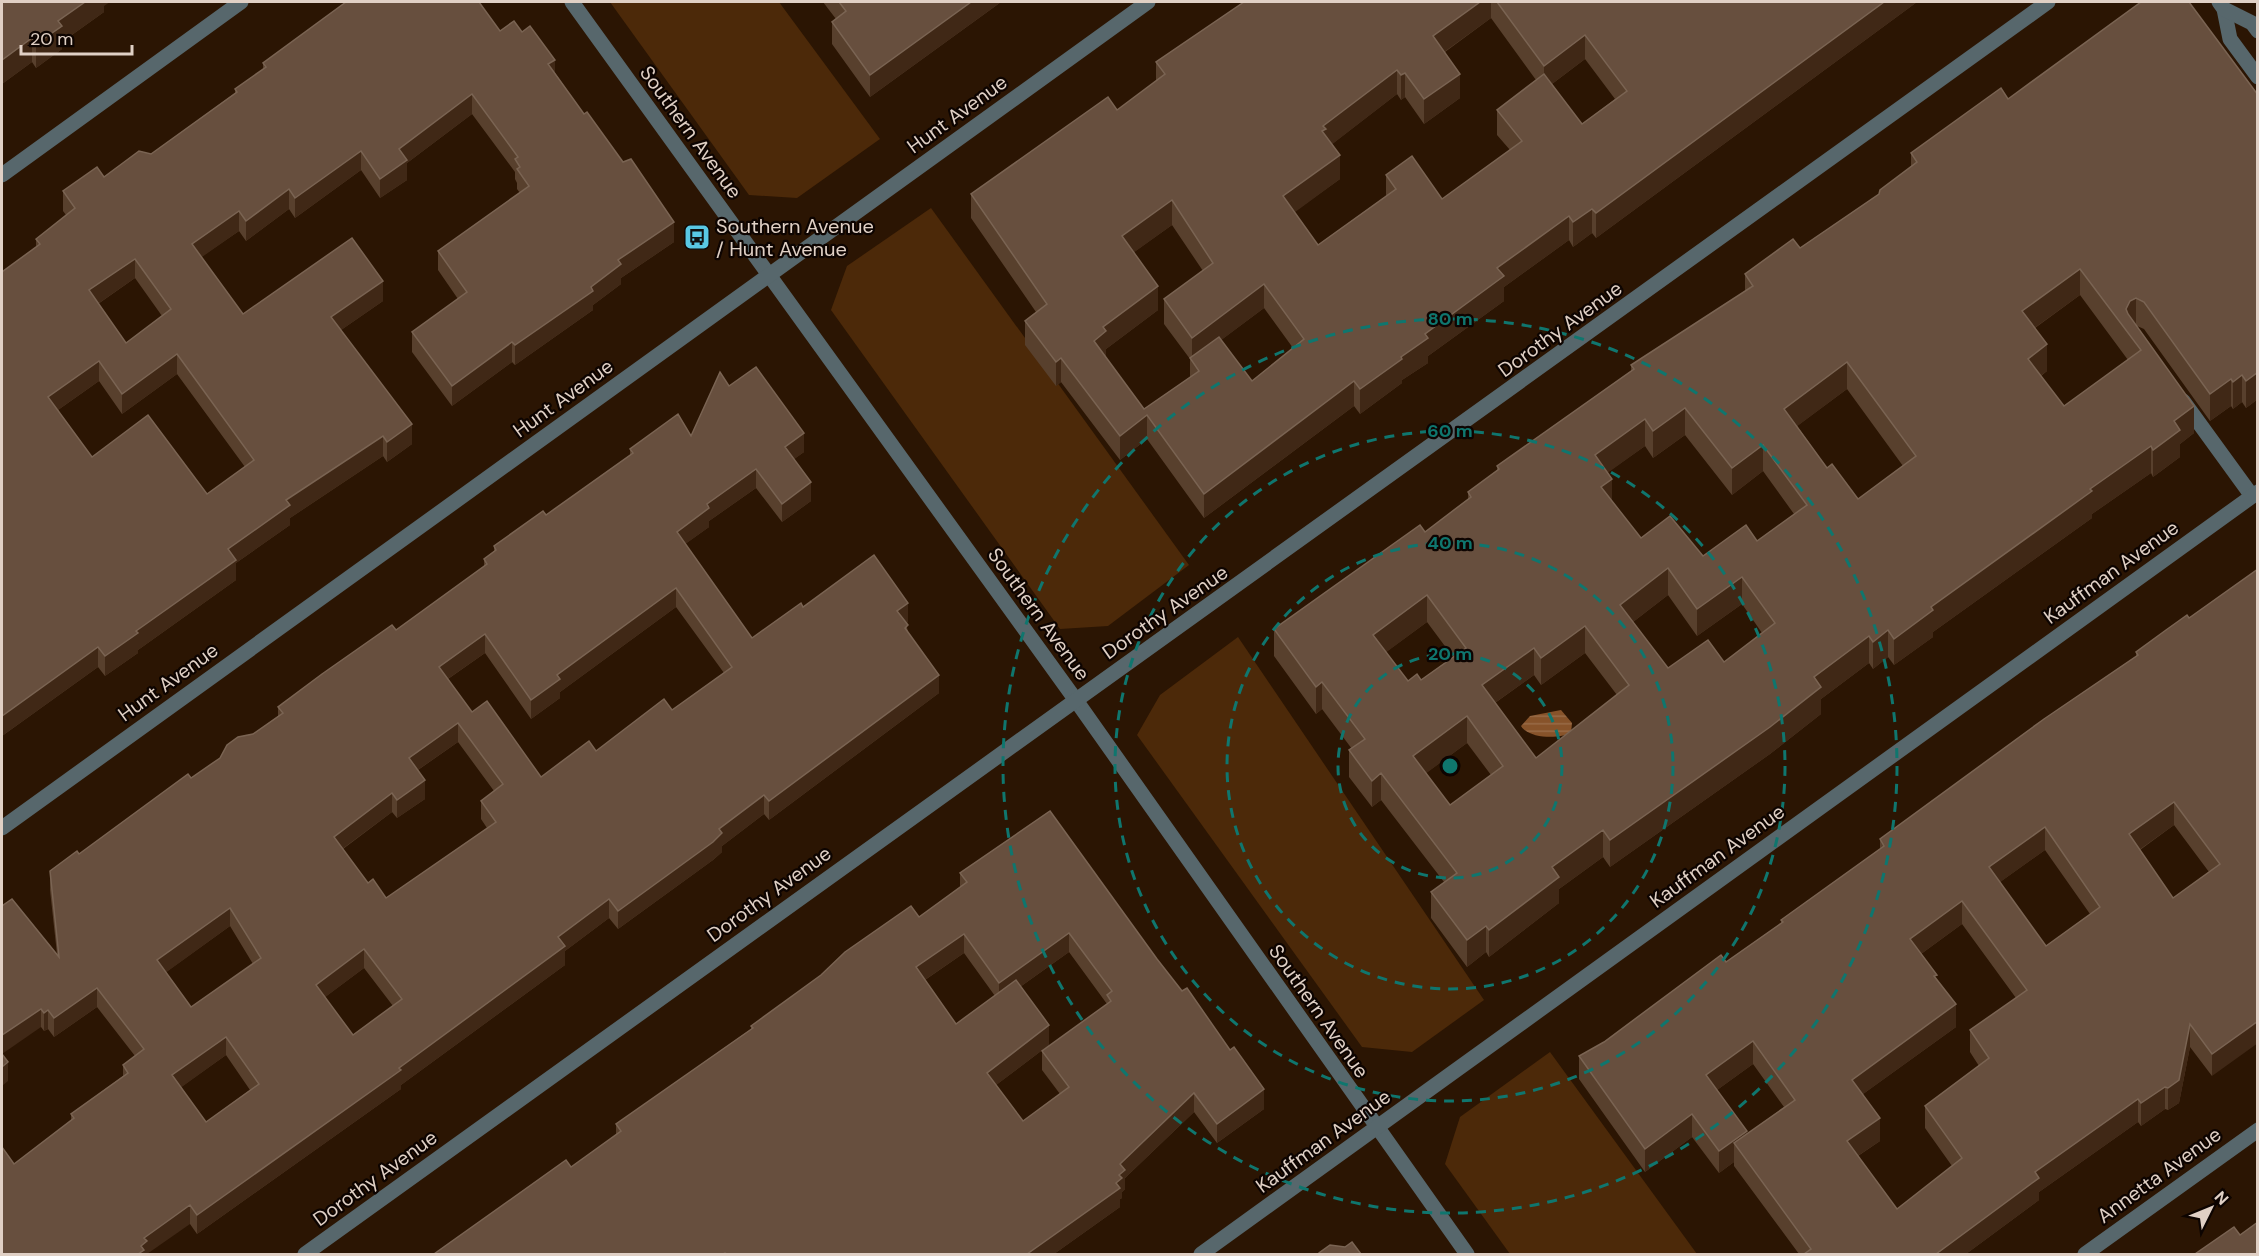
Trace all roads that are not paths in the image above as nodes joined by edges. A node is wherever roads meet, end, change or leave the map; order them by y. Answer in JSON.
{"nodes":[{"id":1,"x":241,"y":2,"type":"edge"},
{"id":2,"x":572,"y":2,"type":"edge"},
{"id":3,"x":1148,"y":2,"type":"edge"},
{"id":4,"x":2048,"y":2,"type":"edge"},
{"id":5,"x":2222,"y":5,"type":"edge"},
{"id":6,"x":2258,"y":31,"type":"edge"},
{"id":7,"x":2258,"y":76,"type":"edge"},
{"id":8,"x":2,"y":175,"type":"edge"},
{"id":9,"x":769,"y":276,"type":"junction"},
{"id":10,"x":2175,"y":389,"type":"edge"},
{"id":11,"x":2255,"y":494,"type":"edge"},
{"id":12,"x":1075,"y":699,"type":"junction"},
{"id":13,"x":2,"y":828,"type":"edge"},
{"id":14,"x":1377,"y":1129,"type":"junction"},
{"id":15,"x":2258,"y":1130,"type":"edge"},
{"id":16,"x":305,"y":1254,"type":"edge"},
{"id":17,"x":1201,"y":1254,"type":"edge"},
{"id":18,"x":1467,"y":1254,"type":"edge"},
{"id":19,"x":2085,"y":1254,"type":"edge"}],
"edges":[{"from":1,"to":8,"type":"street"},
{"from":2,"to":9,"type":"street","name":"Southern Avenue"},
{"from":3,"to":9,"type":"street","name":"Hunt Avenue"},
{"from":4,"to":12,"type":"street","name":"Dorothy Avenue"},
{"from":5,"to":6,"type":"street"},
{"from":5,"to":7,"type":"street"},
{"from":9,"to":12,"type":"street","name":"Southern Avenue"},
{"from":9,"to":13,"type":"street","name":"Hunt Avenue"},
{"from":10,"to":11,"type":"street"},
{"from":11,"to":14,"type":"street","name":"Kauffman Avenue"},
{"from":12,"to":14,"type":"street","name":"Southern Avenue"},
{"from":12,"to":16,"type":"street","name":"Dorothy Avenue"},
{"from":14,"to":17,"type":"street","name":"Kauffman Avenue"},
{"from":14,"to":18,"type":"street","name":"Southern Avenue"},
{"from":15,"to":19,"type":"street","name":"Annetta Avenue"}]}
